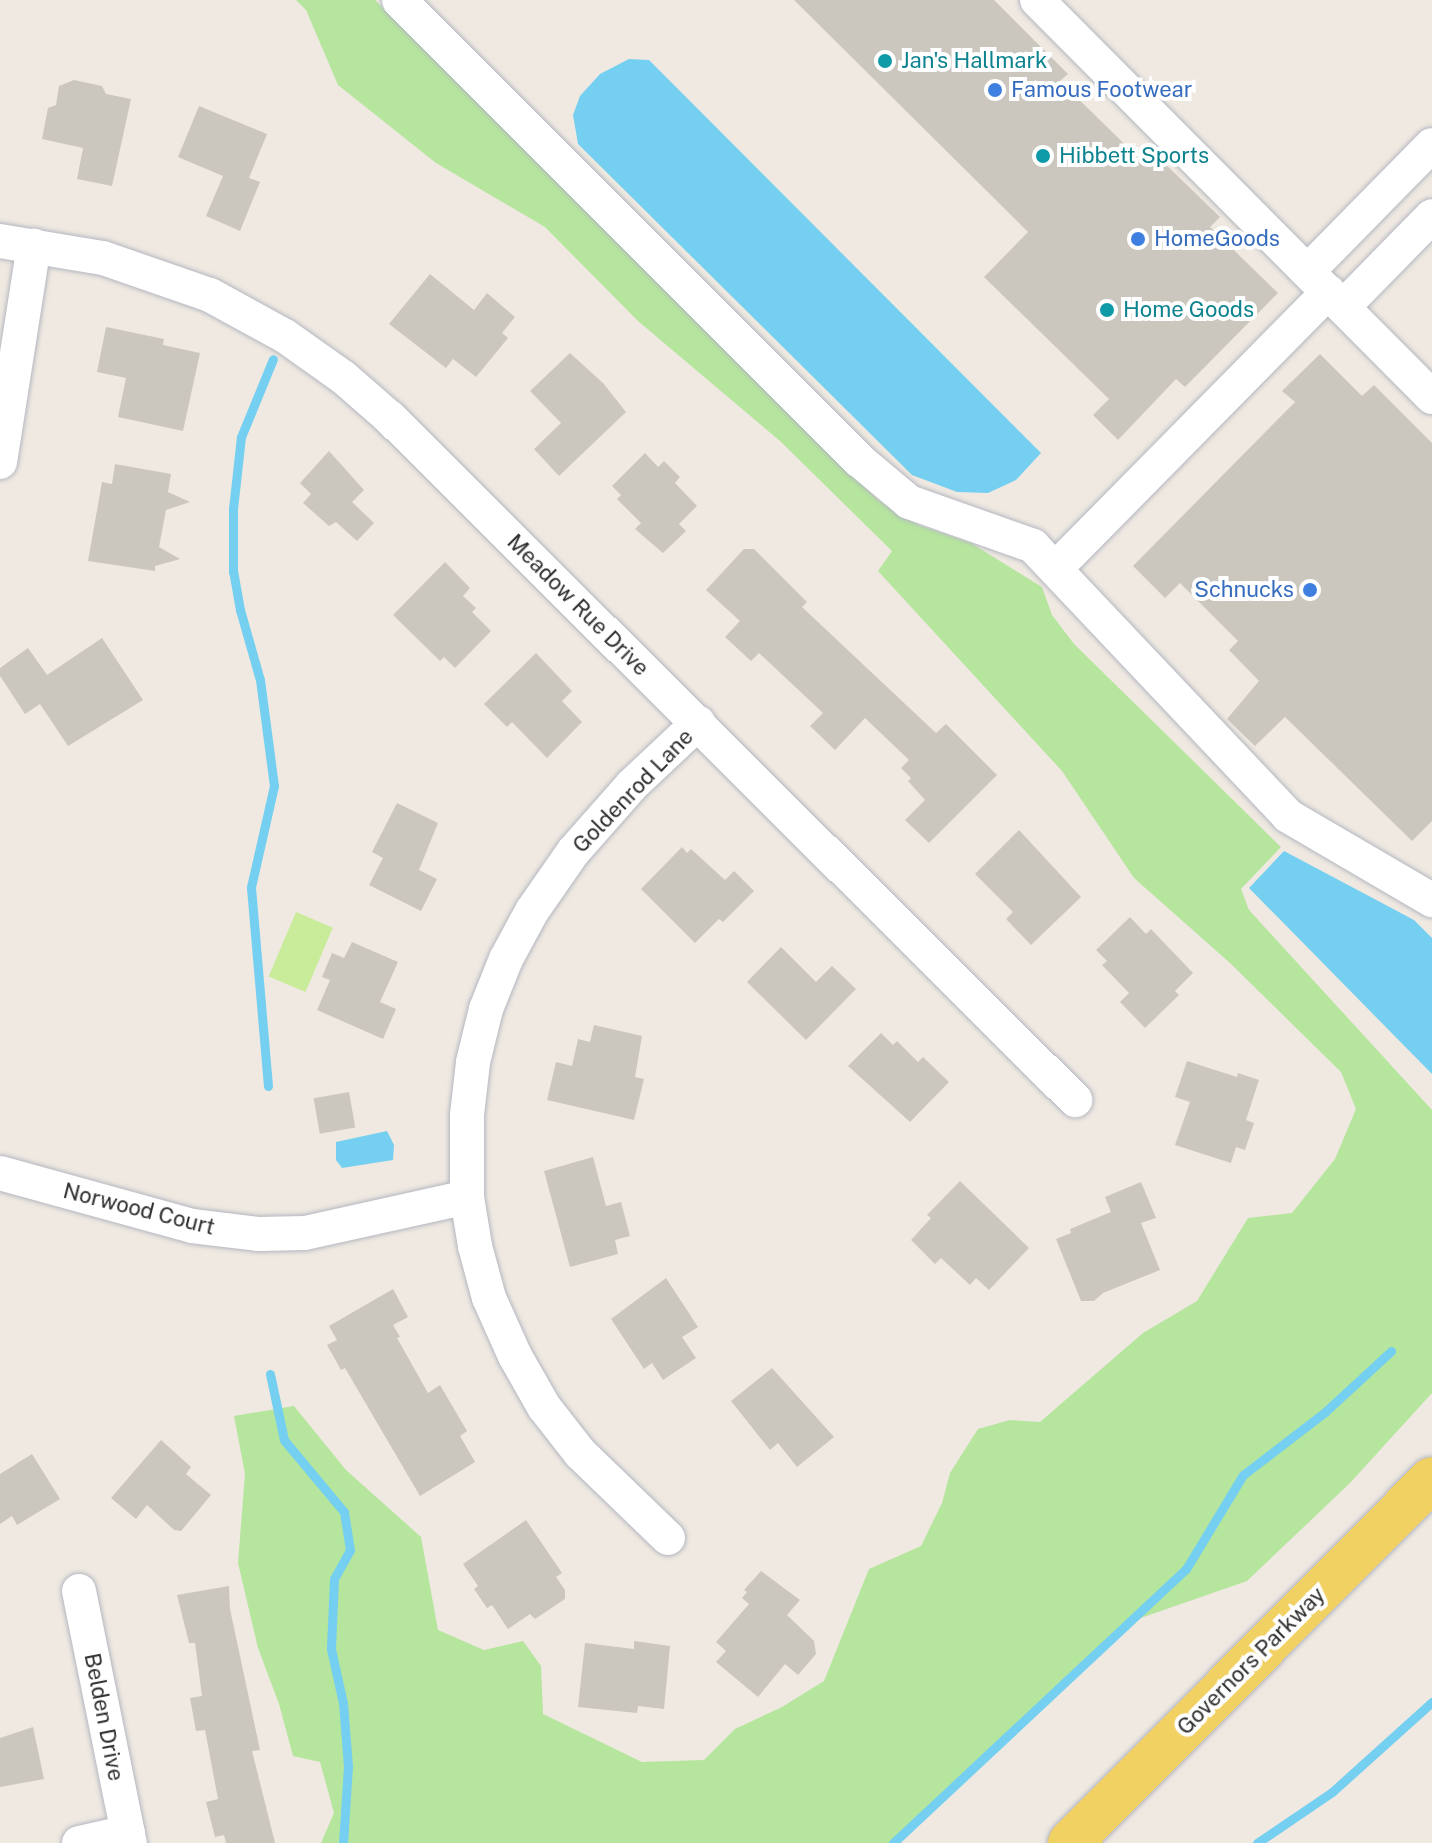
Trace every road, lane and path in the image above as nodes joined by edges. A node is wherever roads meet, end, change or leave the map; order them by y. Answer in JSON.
{"nodes":[{"id":1,"x":399,"y":0,"type":"edge"},
{"id":2,"x":1037,"y":0,"type":"edge"},
{"id":3,"x":1432,"y":145,"type":"edge"},
{"id":4,"x":1432,"y":216,"type":"edge"},
{"id":5,"x":0,"y":241,"type":"edge"},
{"id":6,"x":34,"y":246,"type":"junction"},
{"id":7,"x":1327,"y":290,"type":"junction"},
{"id":8,"x":1432,"y":397,"type":"edge"},
{"id":9,"x":0,"y":462,"type":"edge"},
{"id":10,"x":1056,"y":568,"type":"junction"},
{"id":11,"x":698,"y":723,"type":"junction"},
{"id":12,"x":1432,"y":900,"type":"edge"},
{"id":13,"x":1075,"y":1100,"type":"dead end"},
{"id":14,"x":0,"y":1173,"type":"edge"},
{"id":15,"x":467,"y":1197,"type":"junction"},
{"id":16,"x":1432,"y":1479,"type":"edge"},
{"id":17,"x":668,"y":1538,"type":"dead end"},
{"id":18,"x":79,"y":1591,"type":"dead end"},
{"id":19,"x":129,"y":1837,"type":"edge"},
{"id":20,"x":79,"y":1843,"type":"edge"},
{"id":21,"x":1070,"y":1843,"type":"edge"}],
"edges":[{"from":1,"to":10,"type":"street"},
{"from":2,"to":7,"type":"street"},
{"from":3,"to":7,"type":"street"},
{"from":4,"to":7,"type":"street"},
{"from":5,"to":6,"type":"street","name":"Meadow Rue Drive"},
{"from":6,"to":9,"type":"street"},
{"from":6,"to":11,"type":"street","name":"Meadow Rue Drive"},
{"from":7,"to":8,"type":"street"},
{"from":7,"to":10,"type":"street"},
{"from":10,"to":12,"type":"street"},
{"from":11,"to":13,"type":"street","name":"Meadow Rue Drive"},
{"from":11,"to":15,"type":"street","name":"Goldenrod Lane"},
{"from":14,"to":15,"type":"street","name":"Norwood Court"},
{"from":15,"to":17,"type":"street","name":"Goldenrod Lane"},
{"from":16,"to":21,"type":"main road","name":"Governors Parkway"},
{"from":18,"to":19,"type":"street","name":"Belden Drive"},
{"from":19,"to":20,"type":"street"}]}
